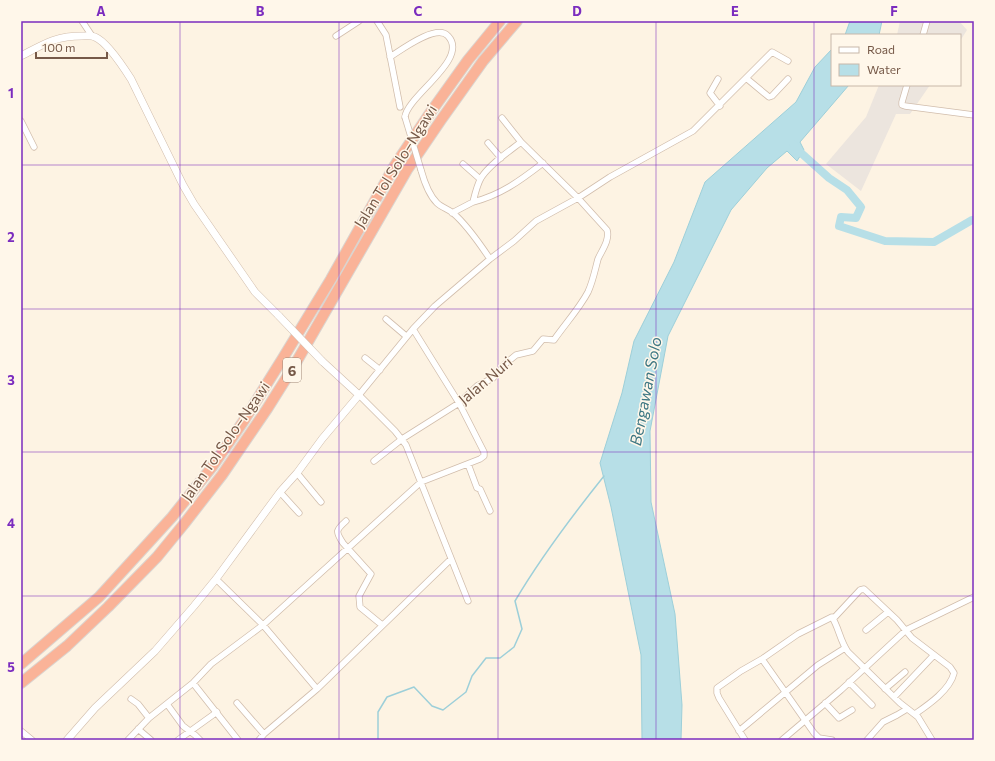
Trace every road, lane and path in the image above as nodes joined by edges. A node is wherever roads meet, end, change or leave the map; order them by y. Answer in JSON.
{"nodes":[{"id":1,"x":82,"y":21,"type":"edge"},
{"id":2,"x":359,"y":21,"type":"edge"},
{"id":3,"x":377,"y":21,"type":"edge"},
{"id":4,"x":500,"y":21,"type":"edge"},
{"id":5,"x":517,"y":21,"type":"edge"},
{"id":6,"x":928,"y":21,"type":"edge"},
{"id":7,"x":923,"y":34,"type":"edge"},
{"id":8,"x":92,"y":36,"type":"junction"},
{"id":9,"x":336,"y":36,"type":"dead end"},
{"id":10,"x":21,"y":56,"type":"edge"},
{"id":11,"x":390,"y":57,"type":"junction"},
{"id":12,"x":788,"y":61,"type":"dead end"},
{"id":13,"x":746,"y":78,"type":"junction"},
{"id":14,"x":718,"y":79,"type":"dead end"},
{"id":15,"x":788,"y":79,"type":"dead end"},
{"id":16,"x":907,"y":86,"type":"edge"},
{"id":17,"x":720,"y":106,"type":"junction"},
{"id":18,"x":400,"y":107,"type":"dead end"},
{"id":19,"x":974,"y":115,"type":"edge"},
{"id":20,"x":502,"y":118,"type":"dead end"},
{"id":21,"x":21,"y":122,"type":"edge"},
{"id":22,"x":521,"y":142,"type":"junction"},
{"id":23,"x":488,"y":144,"type":"dead end"},
{"id":24,"x":34,"y":147,"type":"dead end"},
{"id":25,"x":501,"y":158,"type":"junction"},
{"id":26,"x":543,"y":163,"type":"junction"},
{"id":27,"x":463,"y":164,"type":"dead end"},
{"id":28,"x":480,"y":179,"type":"junction"},
{"id":29,"x":578,"y":198,"type":"junction"},
{"id":30,"x":473,"y":202,"type":"junction"},
{"id":31,"x":452,"y":213,"type":"junction"},
{"id":32,"x":490,"y":259,"type":"junction"},
{"id":33,"x":386,"y":319,"type":"dead end"},
{"id":34,"x":413,"y":329,"type":"junction"},
{"id":35,"x":406,"y":336,"type":"junction"},
{"id":36,"x":365,"y":358,"type":"dead end"},
{"id":37,"x":380,"y":370,"type":"junction"},
{"id":38,"x":359,"y":395,"type":"junction"},
{"id":39,"x":459,"y":403,"type":"junction"},
{"id":40,"x":402,"y":439,"type":"junction"},
{"id":41,"x":374,"y":461,"type":"dead end"},
{"id":42,"x":468,"y":464,"type":"junction"},
{"id":43,"x":297,"y":473,"type":"junction"},
{"id":44,"x":421,"y":482,"type":"junction"},
{"id":45,"x":280,"y":492,"type":"junction"},
{"id":46,"x":321,"y":502,"type":"dead end"},
{"id":47,"x":490,"y":511,"type":"dead end"},
{"id":48,"x":299,"y":513,"type":"dead end"},
{"id":49,"x":346,"y":521,"type":"dead end"},
{"id":50,"x":348,"y":548,"type":"junction"},
{"id":51,"x":451,"y":559,"type":"junction"},
{"id":52,"x":216,"y":579,"type":"junction"},
{"id":53,"x":974,"y":597,"type":"edge"},
{"id":54,"x":468,"y":601,"type":"dead end"},
{"id":55,"x":888,"y":612,"type":"junction"},
{"id":56,"x":834,"y":619,"type":"junction"},
{"id":57,"x":263,"y":625,"type":"junction"},
{"id":58,"x":382,"y":625,"type":"junction"},
{"id":59,"x":866,"y":630,"type":"dead end"},
{"id":60,"x":906,"y":630,"type":"junction"},
{"id":61,"x":845,"y":648,"type":"junction"},
{"id":62,"x":934,"y":655,"type":"junction"},
{"id":63,"x":762,"y":659,"type":"junction"},
{"id":64,"x":21,"y":664,"type":"edge"},
{"id":65,"x":865,"y":667,"type":"junction"},
{"id":66,"x":905,"y":672,"type":"dead end"},
{"id":67,"x":849,"y":682,"type":"junction"},
{"id":68,"x":21,"y":683,"type":"edge"},
{"id":69,"x":193,"y":683,"type":"junction"},
{"id":70,"x":317,"y":689,"type":"junction"},
{"id":71,"x":885,"y":689,"type":"junction"},
{"id":72,"x":785,"y":693,"type":"junction"},
{"id":73,"x":894,"y":697,"type":"junction"},
{"id":74,"x":130,"y":699,"type":"dead end"},
{"id":75,"x":237,"y":703,"type":"dead end"},
{"id":76,"x":826,"y":703,"type":"junction"},
{"id":77,"x":167,"y":704,"type":"junction"},
{"id":78,"x":872,"y":705,"type":"dead end"},
{"id":79,"x":907,"y":708,"type":"junction"},
{"id":80,"x":852,"y":710,"type":"dead end"},
{"id":81,"x":217,"y":712,"type":"junction"},
{"id":82,"x":915,"y":714,"type":"junction"},
{"id":83,"x":149,"y":718,"type":"junction"},
{"id":84,"x":805,"y":721,"type":"junction"},
{"id":85,"x":138,"y":729,"type":"junction"},
{"id":86,"x":739,"y":731,"type":"junction"},
{"id":87,"x":21,"y":732,"type":"edge"},
{"id":88,"x":190,"y":732,"type":"junction"},
{"id":89,"x":264,"y":734,"type":"junction"},
{"id":90,"x":818,"y":739,"type":"edge"},
{"id":91,"x":32,"y":740,"type":"edge"},
{"id":92,"x":67,"y":740,"type":"edge"},
{"id":93,"x":128,"y":740,"type":"edge"},
{"id":94,"x":151,"y":740,"type":"edge"},
{"id":95,"x":178,"y":740,"type":"edge"},
{"id":96,"x":200,"y":740,"type":"edge"},
{"id":97,"x":238,"y":740,"type":"edge"},
{"id":98,"x":259,"y":740,"type":"edge"},
{"id":99,"x":745,"y":740,"type":"edge"},
{"id":100,"x":782,"y":740,"type":"edge"},
{"id":101,"x":832,"y":740,"type":"edge"},
{"id":102,"x":868,"y":740,"type":"edge"},
{"id":103,"x":932,"y":740,"type":"edge"}],
"edges":[{"from":1,"to":8,"type":"street"},
{"from":2,"to":9,"type":"street"},
{"from":3,"to":11,"type":"street"},
{"from":4,"to":64,"type":"highway","name":"Jalan Tol Solo–Ngawi","number":"6"},
{"from":5,"to":68,"type":"highway","name":"Jalan Tol Solo–Ngawi","number":"6"},
{"from":6,"to":7,"type":"street"},
{"from":8,"to":10,"type":"street"},
{"from":8,"to":38,"type":"street","bridge":true},
{"from":11,"to":18,"type":"street"},
{"from":11,"to":31,"type":"street","bridge":true},
{"from":12,"to":13,"type":"street"},
{"from":13,"to":15,"type":"street"},
{"from":13,"to":17,"type":"street"},
{"from":14,"to":17,"type":"street"},
{"from":16,"to":19,"type":"street"},
{"from":17,"to":29,"type":"street"},
{"from":20,"to":22,"type":"street"},
{"from":21,"to":24,"type":"street"},
{"from":22,"to":25,"type":"street"},
{"from":22,"to":26,"type":"street"},
{"from":23,"to":25,"type":"street"},
{"from":25,"to":28,"type":"street"},
{"from":26,"to":29,"type":"street"},
{"from":26,"to":30,"type":"street"},
{"from":27,"to":28,"type":"street"},
{"from":28,"to":30,"type":"street"},
{"from":29,"to":32,"type":"street"},
{"from":29,"to":39,"type":"street","name":"Jalan Nuri"},
{"from":30,"to":31,"type":"street"},
{"from":31,"to":32,"type":"street"},
{"from":32,"to":34,"type":"street"},
{"from":33,"to":35,"type":"street"},
{"from":34,"to":35,"type":"street"},
{"from":34,"to":39,"type":"street"},
{"from":35,"to":37,"type":"street"},
{"from":36,"to":37,"type":"street"},
{"from":37,"to":38,"type":"street"},
{"from":38,"to":40,"type":"street"},
{"from":38,"to":43,"type":"street"},
{"from":39,"to":40,"type":"street","name":"Jalan Nuri"},
{"from":39,"to":42,"type":"street"},
{"from":40,"to":41,"type":"street","name":"Jalan Nuri"},
{"from":40,"to":44,"type":"street"},
{"from":42,"to":44,"type":"street"},
{"from":42,"to":47,"type":"street"},
{"from":43,"to":45,"type":"street"},
{"from":43,"to":46,"type":"street"},
{"from":44,"to":50,"type":"street"},
{"from":44,"to":51,"type":"street"},
{"from":45,"to":48,"type":"street"},
{"from":45,"to":52,"type":"street"},
{"from":49,"to":50,"type":"street"},
{"from":50,"to":57,"type":"street"},
{"from":50,"to":58,"type":"street"},
{"from":51,"to":54,"type":"street"},
{"from":51,"to":58,"type":"street"},
{"from":52,"to":57,"type":"street"},
{"from":52,"to":92,"type":"street"},
{"from":53,"to":60,"type":"street"},
{"from":55,"to":56,"type":"street"},
{"from":55,"to":59,"type":"street"},
{"from":55,"to":60,"type":"street"},
{"from":56,"to":61,"type":"street"},
{"from":56,"to":63,"type":"street"},
{"from":57,"to":69,"type":"street"},
{"from":57,"to":70,"type":"street"},
{"from":58,"to":70,"type":"street"},
{"from":60,"to":62,"type":"street"},
{"from":60,"to":65,"type":"street"},
{"from":61,"to":65,"type":"street"},
{"from":61,"to":72,"type":"street"},
{"from":62,"to":73,"type":"street"},
{"from":62,"to":82,"type":"street"},
{"from":63,"to":72,"type":"street"},
{"from":63,"to":86,"type":"street"},
{"from":65,"to":67,"type":"street"},
{"from":65,"to":71,"type":"street"},
{"from":66,"to":71,"type":"street"},
{"from":67,"to":76,"type":"street"},
{"from":67,"to":78,"type":"street"},
{"from":69,"to":77,"type":"street"},
{"from":69,"to":81,"type":"street"},
{"from":70,"to":89,"type":"street"},
{"from":71,"to":73,"type":"street"},
{"from":72,"to":84,"type":"street"},
{"from":72,"to":86,"type":"street"},
{"from":73,"to":79,"type":"street"},
{"from":74,"to":83,"type":"street"},
{"from":75,"to":89,"type":"street"},
{"from":76,"to":80,"type":"street"},
{"from":76,"to":84,"type":"street"},
{"from":77,"to":83,"type":"street"},
{"from":77,"to":88,"type":"street"},
{"from":79,"to":82,"type":"street"},
{"from":79,"to":102,"type":"street"},
{"from":81,"to":88,"type":"street"},
{"from":81,"to":97,"type":"street"},
{"from":82,"to":103,"type":"street"},
{"from":83,"to":85,"type":"street"},
{"from":84,"to":90,"type":"street"},
{"from":84,"to":100,"type":"street"},
{"from":85,"to":93,"type":"street"},
{"from":85,"to":94,"type":"street"},
{"from":86,"to":99,"type":"street"},
{"from":87,"to":91,"type":"street"},
{"from":88,"to":95,"type":"street"},
{"from":88,"to":96,"type":"street"},
{"from":89,"to":98,"type":"street"},
{"from":90,"to":101,"type":"street"}]}
